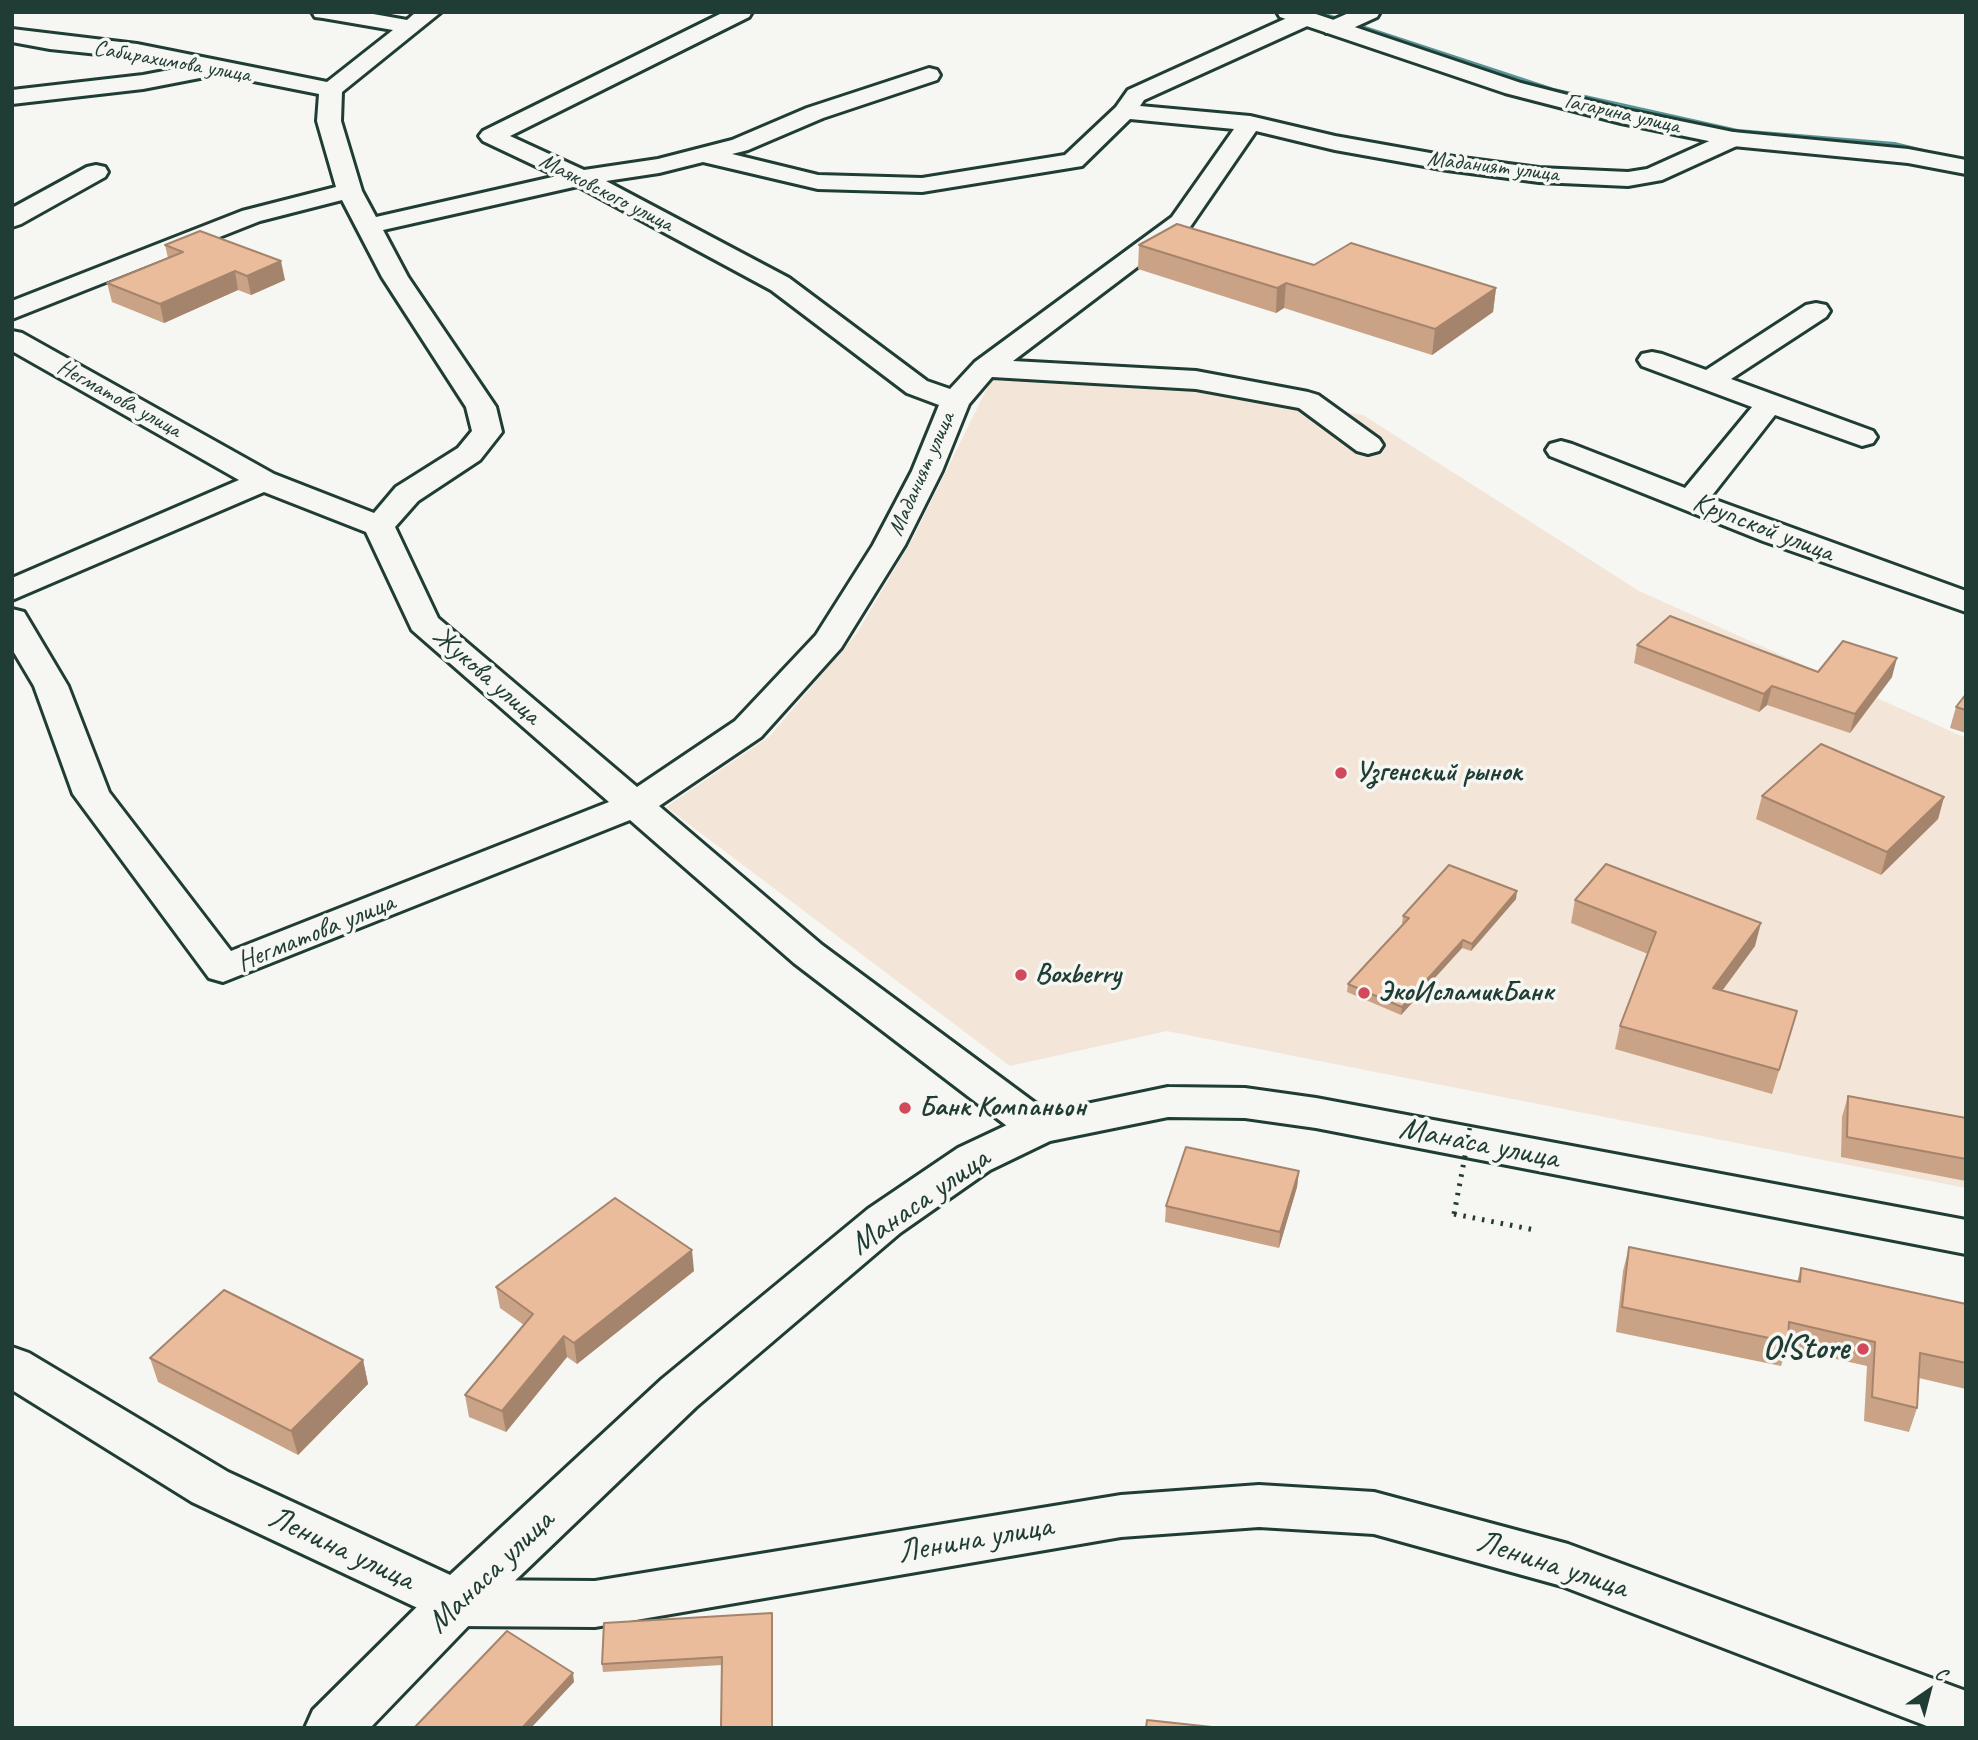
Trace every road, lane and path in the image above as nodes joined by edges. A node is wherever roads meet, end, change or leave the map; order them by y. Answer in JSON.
{"nodes":[{"id":1,"x":323,"y":12,"type":"edge"},
{"id":2,"x":741,"y":12,"type":"edge"},
{"id":3,"x":1369,"y":12,"type":"edge"},
{"id":4,"x":1297,"y":15,"type":"edge"},
{"id":5,"x":420,"y":20,"type":"edge"},
{"id":6,"x":1334,"y":27,"type":"junction"},
{"id":7,"x":12,"y":35,"type":"edge"},
{"id":8,"x":216,"y":69,"type":"junction"},
{"id":9,"x":929,"y":75,"type":"dead end"},
{"id":10,"x":331,"y":90,"type":"junction"},
{"id":11,"x":12,"y":97,"type":"edge"},
{"id":12,"x":1124,"y":112,"type":"junction"},
{"id":13,"x":1250,"y":123,"type":"junction"},
{"id":14,"x":1732,"y":139,"type":"junction"},
{"id":15,"x":704,"y":155,"type":"junction"},
{"id":16,"x":1966,"y":167,"type":"edge"},
{"id":17,"x":96,"y":172,"type":"dead end"},
{"id":18,"x":582,"y":178,"type":"junction"},
{"id":19,"x":350,"y":191,"type":"junction"},
{"id":20,"x":12,"y":219,"type":"edge"},
{"id":21,"x":369,"y":226,"type":"junction"},
{"id":22,"x":12,"y":311,"type":"edge"},
{"id":23,"x":1816,"y":311,"type":"dead end"},
{"id":24,"x":12,"y":339,"type":"edge"},
{"id":25,"x":1652,"y":360,"type":"dead end"},
{"id":26,"x":985,"y":368,"type":"junction"},
{"id":27,"x":1708,"y":381,"type":"junction"},
{"id":28,"x":955,"y":401,"type":"junction"},
{"id":29,"x":1770,"y":403,"type":"junction"},
{"id":30,"x":1862,"y":438,"type":"dead end"},
{"id":31,"x":1368,"y":445,"type":"dead end"},
{"id":32,"x":1561,"y":450,"type":"dead end"},
{"id":33,"x":263,"y":481,"type":"junction"},
{"id":34,"x":1691,"y":501,"type":"junction"},
{"id":35,"x":379,"y":526,"type":"junction"},
{"id":36,"x":12,"y":590,"type":"edge"},
{"id":37,"x":1966,"y":602,"type":"edge"},
{"id":38,"x":12,"y":619,"type":"edge"},
{"id":39,"x":635,"y":805,"type":"junction"},
{"id":40,"x":1470,"y":1126,"type":"dead end"},
{"id":41,"x":1039,"y":1128,"type":"junction"},
{"id":42,"x":1535,"y":1230,"type":"dead end"},
{"id":43,"x":1966,"y":1237,"type":"edge"},
{"id":44,"x":12,"y":1366,"type":"edge"},
{"id":45,"x":456,"y":1603,"type":"junction"},
{"id":46,"x":1940,"y":1716,"type":"edge"},
{"id":47,"x":332,"y":1728,"type":"edge"}],
"edges":[{"from":1,"to":5,"type":"street"},
{"from":2,"to":18,"type":"street","name":"Маяковского улица"},
{"from":3,"to":6,"type":"street"},
{"from":4,"to":6,"type":"street","name":"Гагарина улица"},
{"from":4,"to":12,"type":"street"},
{"from":5,"to":10,"type":"street"},
{"from":6,"to":14,"type":"street","name":"Гагарина улица"},
{"from":7,"to":8,"type":"street","name":"Сабирахимова улица"},
{"from":8,"to":10,"type":"street","name":"Сабирахимова улица"},
{"from":8,"to":11,"type":"street"},
{"from":9,"to":15,"type":"street"},
{"from":10,"to":19,"type":"street"},
{"from":12,"to":13,"type":"street","name":"Маданият улица"},
{"from":12,"to":15,"type":"street"},
{"from":13,"to":14,"type":"street","name":"Маданият улица"},
{"from":13,"to":26,"type":"street","name":"Маданият улица"},
{"from":14,"to":16,"type":"street","name":"Гагарина улица"},
{"from":15,"to":18,"type":"street"},
{"from":17,"to":20,"type":"street"},
{"from":18,"to":21,"type":"street"},
{"from":18,"to":28,"type":"street","name":"Маяковского улица"},
{"from":19,"to":21,"type":"street"},
{"from":19,"to":22,"type":"street"},
{"from":21,"to":35,"type":"street"},
{"from":23,"to":27,"type":"street"},
{"from":24,"to":33,"type":"street","name":"Негматова улица"},
{"from":25,"to":27,"type":"street"},
{"from":26,"to":28,"type":"street","name":"Маданият улица"},
{"from":26,"to":31,"type":"street"},
{"from":27,"to":29,"type":"street"},
{"from":28,"to":39,"type":"street","name":"Маданият улица"},
{"from":29,"to":30,"type":"street"},
{"from":29,"to":34,"type":"street"},
{"from":32,"to":34,"type":"street","name":"Крупской улица"},
{"from":33,"to":35,"type":"street","name":"Негматова улица"},
{"from":33,"to":36,"type":"street"},
{"from":34,"to":37,"type":"street","name":"Крупской улица"},
{"from":35,"to":39,"type":"street","name":"Жукова улица"},
{"from":38,"to":39,"type":"street","name":"Негматова улица"},
{"from":39,"to":41,"type":"street","name":"Жукова улица"},
{"from":40,"to":42,"type":"path","bridge":true},
{"from":41,"to":43,"type":"street","name":"Манаса улица"},
{"from":41,"to":45,"type":"street","name":"Манаса улица"},
{"from":44,"to":45,"type":"street","name":"Ленина улица"},
{"from":45,"to":46,"type":"street","name":"Ленина улица"},
{"from":45,"to":47,"type":"street","name":"Манаса улица"}]}
